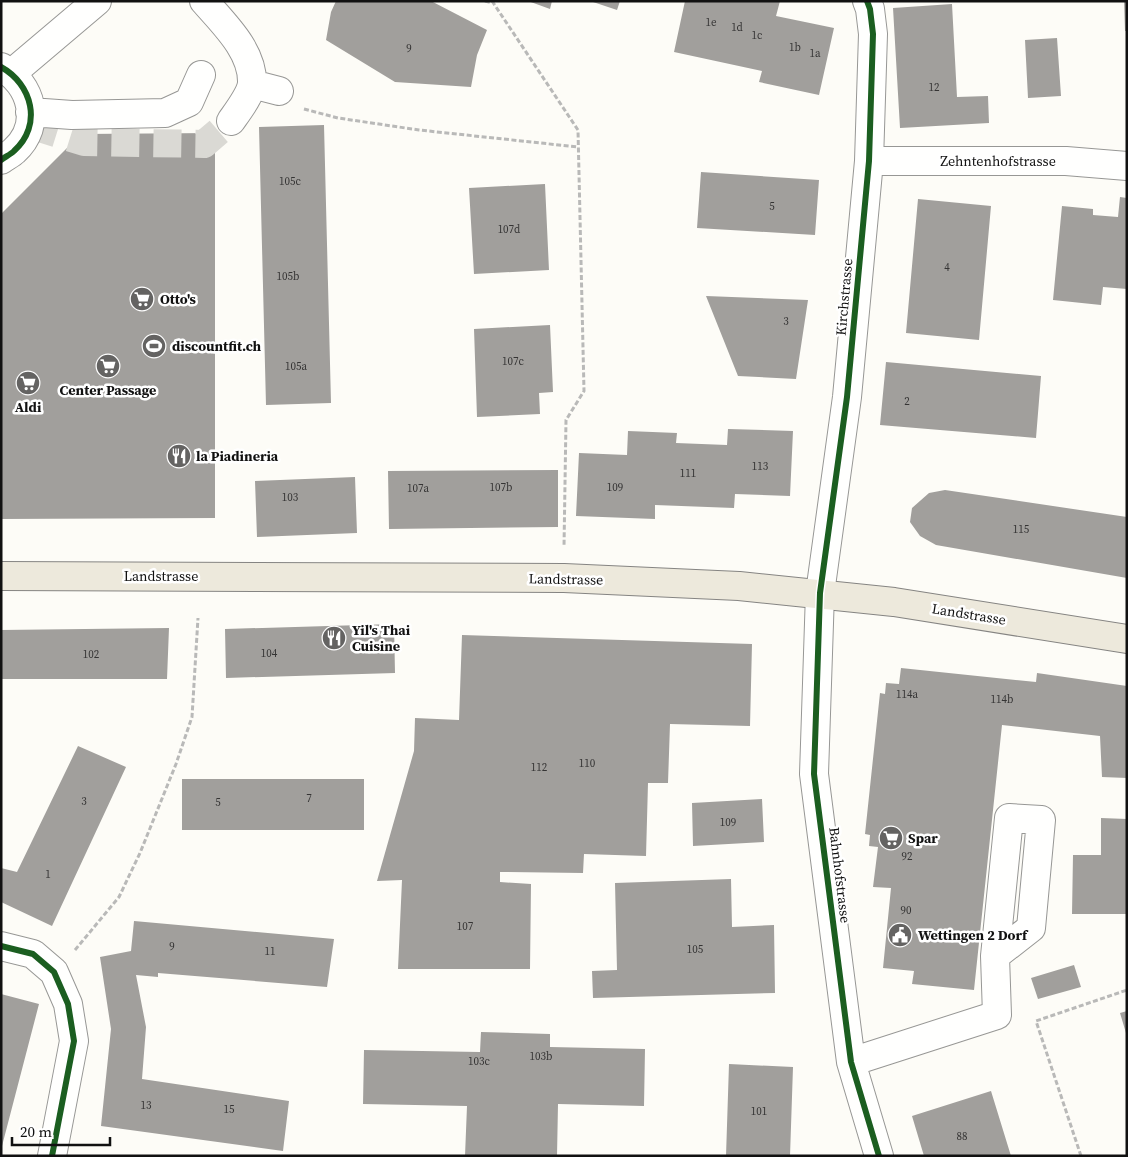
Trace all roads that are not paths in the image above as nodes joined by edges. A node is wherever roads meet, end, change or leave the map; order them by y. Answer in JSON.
{"nodes":[{"id":1,"x":97,"y":1,"type":"edge"},
{"id":2,"x":204,"y":1,"type":"edge"},
{"id":3,"x":867,"y":1,"type":"edge"},
{"id":4,"x":7,"y":70,"type":"edge"},
{"id":5,"x":201,"y":75,"type":"dead end"},
{"id":6,"x":252,"y":84,"type":"junction"},
{"id":7,"x":279,"y":91,"type":"road end"},
{"id":8,"x":30,"y":112,"type":"junction"},
{"id":9,"x":231,"y":121,"type":"tunnel mouth"},
{"id":10,"x":1,"y":160,"type":"edge"},
{"id":11,"x":869,"y":161,"type":"junction"},
{"id":12,"x":1127,"y":166,"type":"edge"},
{"id":13,"x":1,"y":576,"type":"edge"},
{"id":14,"x":820,"y":593,"type":"junction"},
{"id":15,"x":1127,"y":639,"type":"edge"},
{"id":16,"x":1,"y":946,"type":"edge"},
{"id":17,"x":996,"y":956,"type":"dead end"},
{"id":18,"x":851,"y":1062,"type":"junction"},
{"id":19,"x":52,"y":1156,"type":"edge"},
{"id":20,"x":879,"y":1156,"type":"edge"}],
"edges":[{"from":1,"to":4,"type":"street"},
{"from":2,"to":6,"type":"street"},
{"from":3,"to":11,"type":"street","name":"Kirchstrasse"},
{"from":4,"to":8,"type":"street"},
{"from":5,"to":8,"type":"street"},
{"from":6,"to":7,"type":"street"},
{"from":6,"to":9,"type":"street"},
{"from":8,"to":10,"type":"street"},
{"from":11,"to":12,"type":"street","name":"Zehntenhofstrasse"},
{"from":11,"to":14,"type":"street","name":"Kirchstrasse"},
{"from":13,"to":14,"type":"main road","name":"Landstrasse"},
{"from":14,"to":15,"type":"main road","name":"Landstrasse"},
{"from":14,"to":18,"type":"street","name":"Bahnhofstrasse"},
{"from":16,"to":19,"type":"street"},
{"from":17,"to":18,"type":"street"},
{"from":18,"to":20,"type":"street","name":"Bahnhofstrasse"}]}
